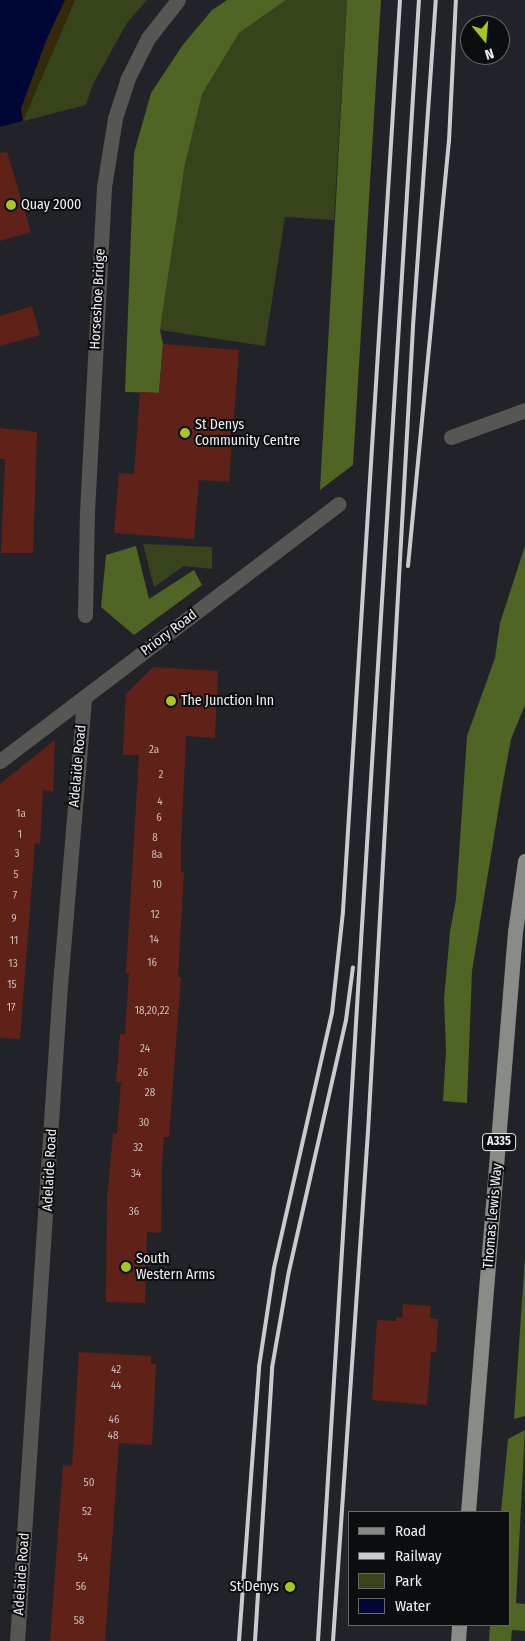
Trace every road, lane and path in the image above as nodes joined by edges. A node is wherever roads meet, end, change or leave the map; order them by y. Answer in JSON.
{"nodes":[{"id":1,"x":178,"y":0,"type":"edge"},
{"id":2,"x":525,"y":410,"type":"edge"},
{"id":3,"x":451,"y":437,"type":"dead end"},
{"id":4,"x":339,"y":504,"type":"dead end"},
{"id":5,"x":84,"y":615,"type":"dead end"},
{"id":6,"x":84,"y":698,"type":"junction"},
{"id":7,"x":0,"y":761,"type":"edge"},
{"id":8,"x":525,"y":861,"type":"edge"},
{"id":9,"x":468,"y":1511,"type":"edge"},
{"id":10,"x":459,"y":1626,"type":"edge"},
{"id":11,"x":17,"y":1641,"type":"edge"},
{"id":12,"x":458,"y":1641,"type":"edge"}],
"edges":[{"from":1,"to":5,"type":"street","name":"Horseshoe Bridge"},
{"from":2,"to":3,"type":"street"},
{"from":4,"to":6,"type":"street","name":"Priory Road"},
{"from":6,"to":7,"type":"street","name":"Priory Road"},
{"from":6,"to":11,"type":"street","name":"Adelaide Road"},
{"from":8,"to":9,"type":"main road","name":"Thomas Lewis Way","number":"A335"},
{"from":10,"to":12,"type":"main road"}]}
